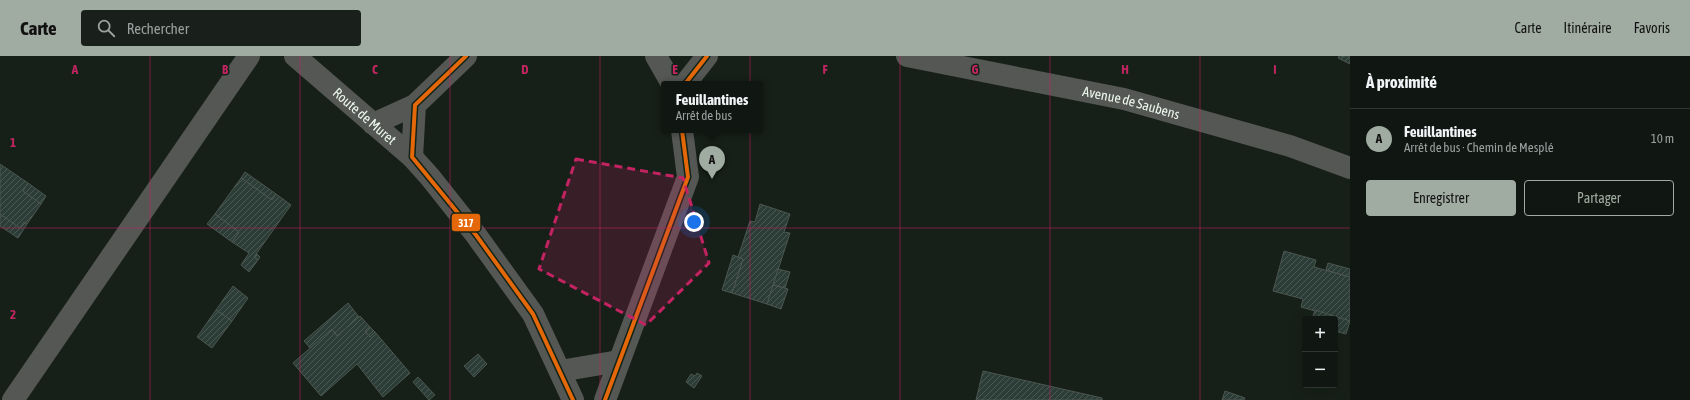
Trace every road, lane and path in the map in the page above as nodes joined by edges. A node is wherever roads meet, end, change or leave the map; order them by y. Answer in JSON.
{"nodes":[{"id":1,"x":250,"y":56,"type":"edge"},
{"id":2,"x":295,"y":56,"type":"edge"},
{"id":3,"x":466,"y":56,"type":"edge"},
{"id":4,"x":656,"y":56,"type":"edge"},
{"id":5,"x":707,"y":56,"type":"edge"},
{"id":6,"x":907,"y":56,"type":"edge"},
{"id":7,"x":670,"y":81,"type":"edge"},
{"id":8,"x":687,"y":81,"type":"edge"},
{"id":9,"x":415,"y":106,"type":"junction"},
{"id":10,"x":373,"y":124,"type":"junction"},
{"id":11,"x":682,"y":133,"type":"edge"},
{"id":12,"x":412,"y":156,"type":"junction"},
{"id":13,"x":1350,"y":168,"type":"edge"},
{"id":14,"x":619,"y":361,"type":"junction"},
{"id":15,"x":560,"y":371,"type":"junction"},
{"id":16,"x":13,"y":400,"type":"edge"},
{"id":17,"x":573,"y":400,"type":"edge"},
{"id":18,"x":605,"y":400,"type":"edge"}],
"edges":[{"from":1,"to":16,"type":"street"},
{"from":2,"to":10,"type":"street","name":"Route de Muret"},
{"from":3,"to":9,"type":"street"},
{"from":4,"to":7,"type":"street"},
{"from":5,"to":8,"type":"street"},
{"from":6,"to":13,"type":"street","name":"Avenue de Saubens"},
{"from":9,"to":10,"type":"street"},
{"from":9,"to":12,"type":"street"},
{"from":10,"to":12,"type":"street","name":"Route de Muret"},
{"from":11,"to":14,"type":"street"},
{"from":12,"to":15,"type":"street","name":"Route de Muret"},
{"from":14,"to":15,"type":"street"},
{"from":14,"to":18,"type":"street"},
{"from":15,"to":17,"type":"street","name":"Route de Muret"}]}
